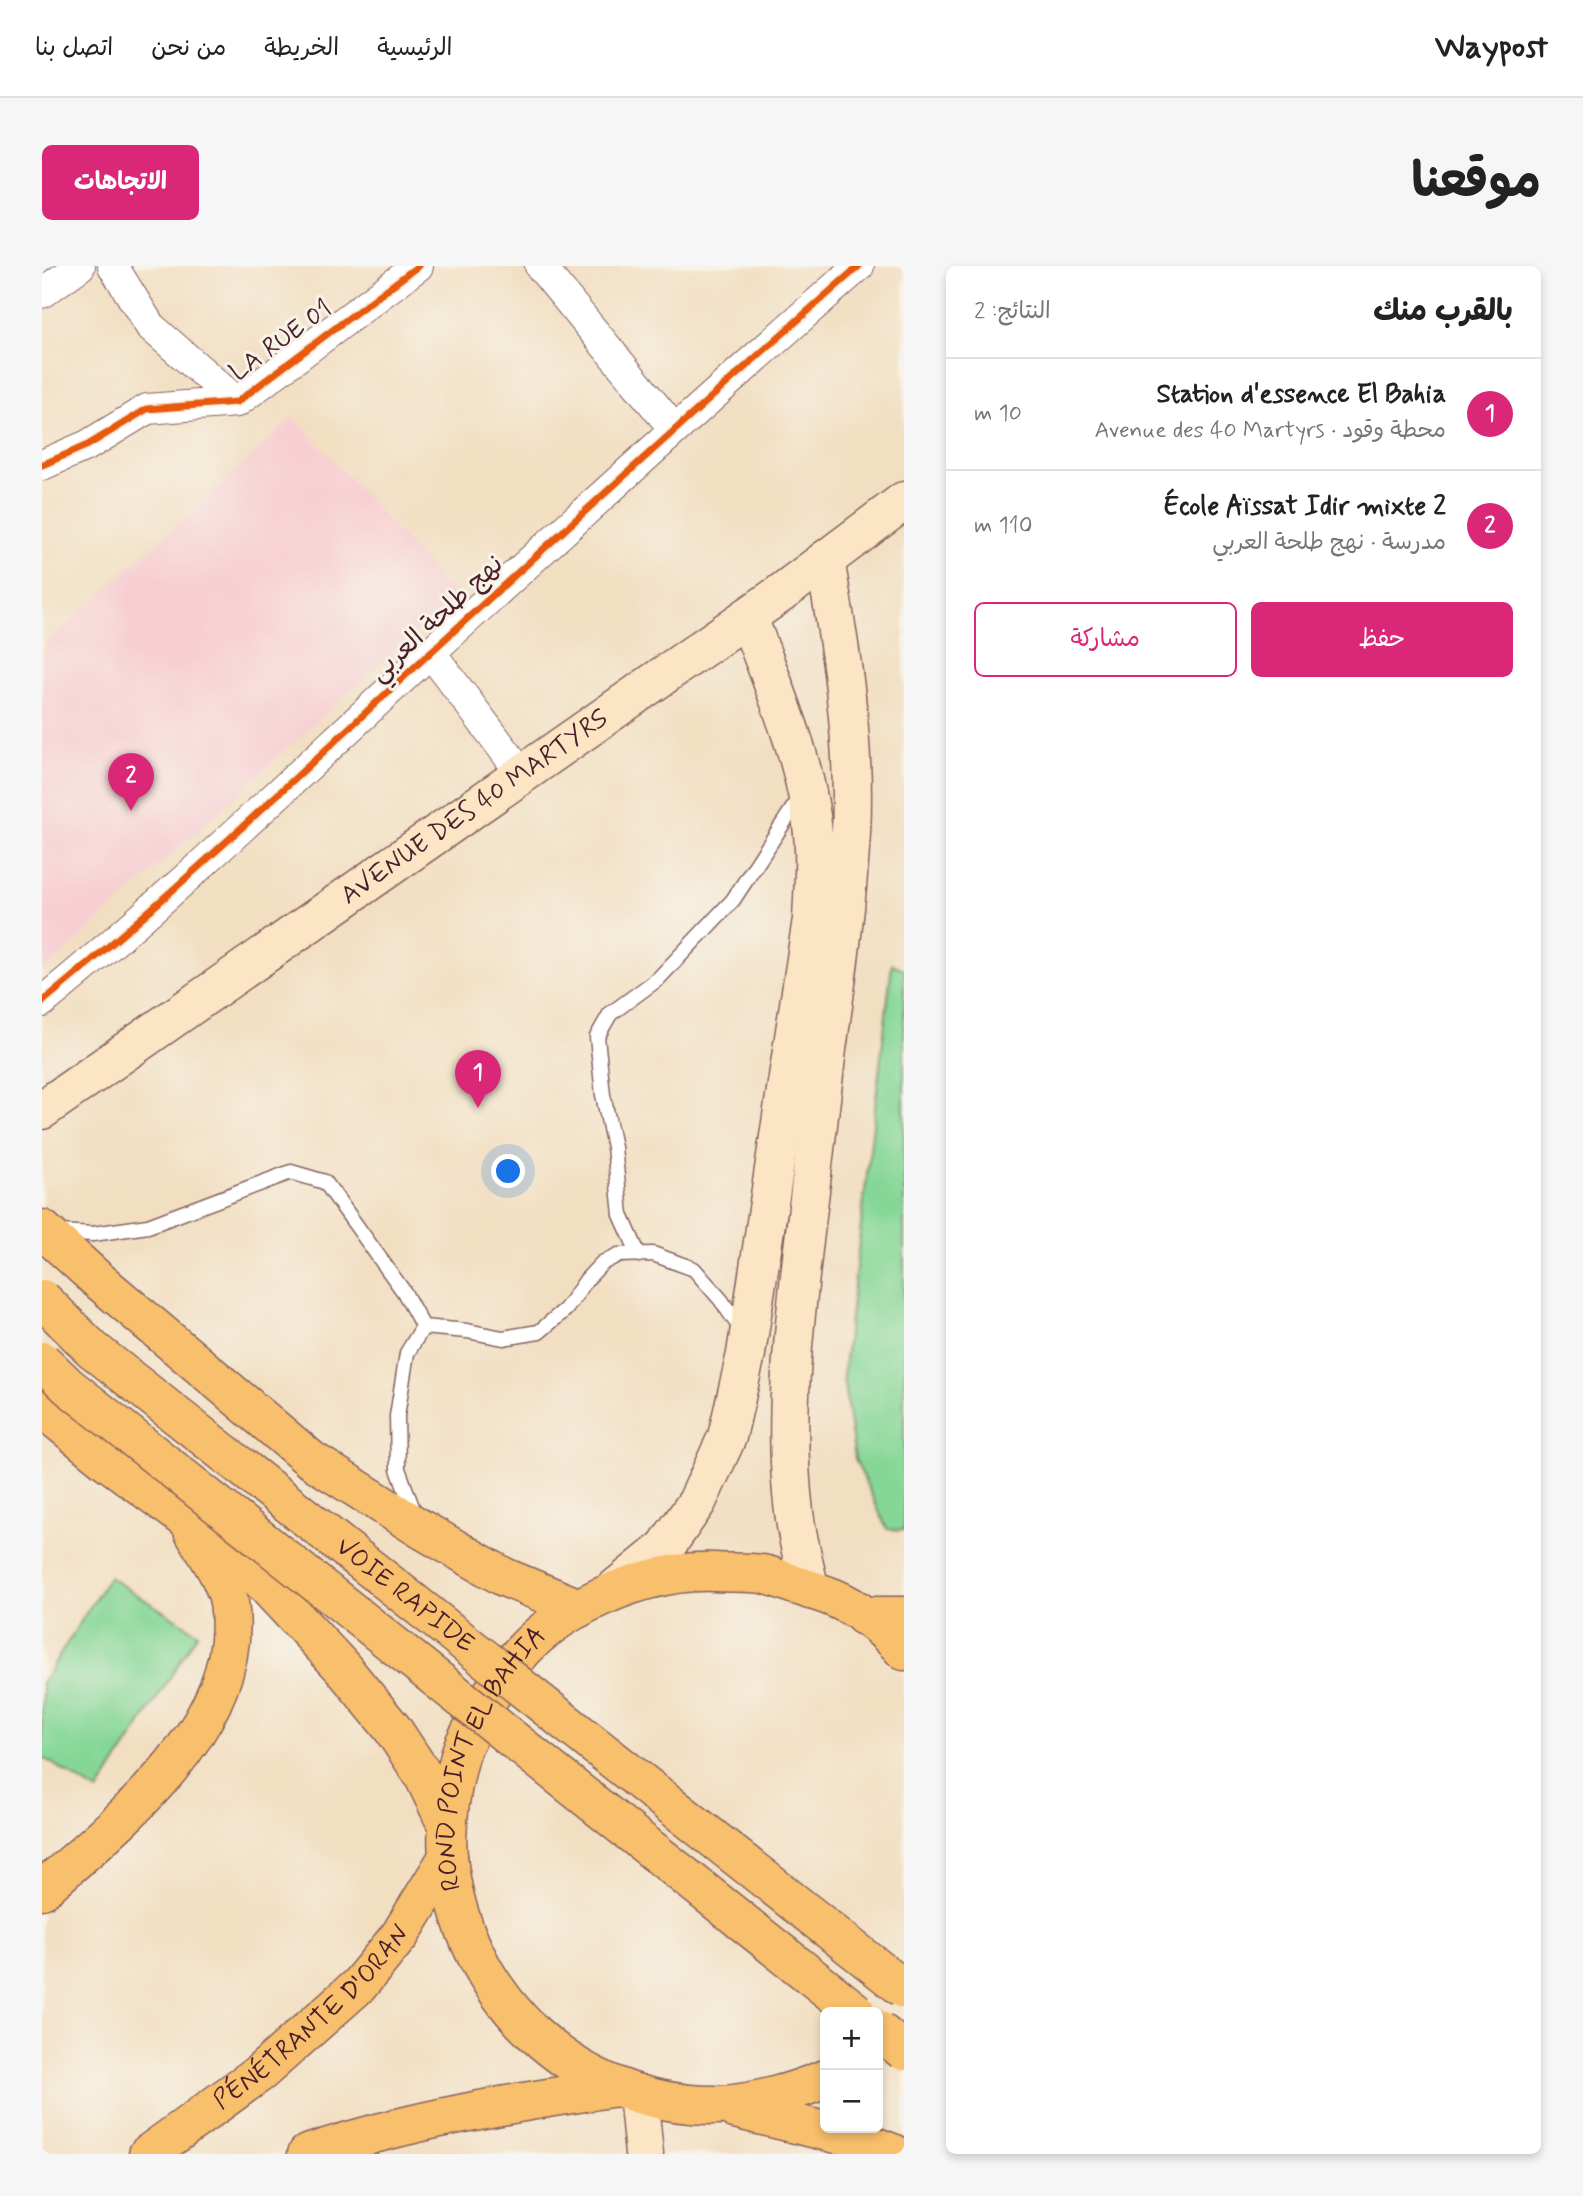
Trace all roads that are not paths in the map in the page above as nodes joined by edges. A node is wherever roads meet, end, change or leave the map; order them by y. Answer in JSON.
{"nodes":[{"id":1,"x":79,"y":266,"type":"edge"},
{"id":2,"x":113,"y":266,"type":"edge"},
{"id":3,"x":418,"y":266,"type":"edge"},
{"id":4,"x":540,"y":266,"type":"edge"},
{"id":5,"x":859,"y":266,"type":"edge"},
{"id":6,"x":42,"y":293,"type":"edge"},
{"id":7,"x":237,"y":402,"type":"junction"},
{"id":8,"x":674,"y":429,"type":"junction"},
{"id":9,"x":42,"y":465,"type":"edge"},
{"id":10,"x":904,"y":501,"type":"edge"},
{"id":11,"x":825,"y":560,"type":"junction"},
{"id":12,"x":748,"y":617,"type":"junction"},
{"id":13,"x":431,"y":653,"type":"junction"},
{"id":14,"x":522,"y":774,"type":"junction"},
{"id":15,"x":806,"y":789,"type":"junction"},
{"id":16,"x":42,"y":1002,"type":"edge"},
{"id":17,"x":802,"y":1102,"type":"junction"},
{"id":18,"x":42,"y":1110,"type":"edge"},
{"id":19,"x":44,"y":1230,"type":"edge"},
{"id":20,"x":639,"y":1255,"type":"junction"},
{"id":21,"x":42,"y":1299,"type":"edge"},
{"id":22,"x":424,"y":1327,"type":"junction"},
{"id":23,"x":748,"y":1339,"type":"junction"},
{"id":24,"x":42,"y":1361,"type":"edge"},
{"id":25,"x":42,"y":1408,"type":"edge"},
{"id":26,"x":187,"y":1520,"type":"junction"},
{"id":27,"x":421,"y":1529,"type":"junction"},
{"id":28,"x":616,"y":1588,"type":"junction"},
{"id":29,"x":810,"y":1590,"type":"junction"},
{"id":30,"x":579,"y":1608,"type":"junction"},
{"id":31,"x":863,"y":1616,"type":"junction"},
{"id":32,"x":904,"y":1616,"type":"edge"},
{"id":33,"x":904,"y":1651,"type":"edge"},
{"id":34,"x":448,"y":1841,"type":"junction"},
{"id":35,"x":42,"y":1889,"type":"edge"},
{"id":36,"x":904,"y":1989,"type":"edge"},
{"id":37,"x":850,"y":2007,"type":"edge"},
{"id":38,"x":904,"y":2022,"type":"edge"},
{"id":39,"x":883,"y":2034,"type":"edge"},
{"id":40,"x":883,"y":2042,"type":"edge"},
{"id":41,"x":904,"y":2051,"type":"edge"},
{"id":42,"x":820,"y":2081,"type":"edge"},
{"id":43,"x":628,"y":2090,"type":"junction"},
{"id":44,"x":720,"y":2105,"type":"junction"},
{"id":45,"x":148,"y":2154,"type":"edge"},
{"id":46,"x":307,"y":2154,"type":"edge"},
{"id":47,"x":643,"y":2154,"type":"edge"},
{"id":48,"x":895,"y":2154,"type":"edge"}],
"edges":[{"from":1,"to":6,"type":"street"},
{"from":2,"to":7,"type":"street"},
{"from":3,"to":7,"type":"street","name":"LA RUE 01"},
{"from":4,"to":8,"type":"street"},
{"from":5,"to":8,"type":"street","name":"نهج طلحة العربي"},
{"from":7,"to":9,"type":"street","name":"LA RUE 01"},
{"from":8,"to":13,"type":"street","name":"نهج طلحة العربي"},
{"from":10,"to":11,"type":"main road","name":"AVENUE DES 40 MARTYRS"},
{"from":11,"to":12,"type":"main road","name":"AVENUE DES 40 MARTYRS"},
{"from":11,"to":17,"type":"main road"},
{"from":12,"to":14,"type":"main road","name":"AVENUE DES 40 MARTYRS"},
{"from":12,"to":15,"type":"main road"},
{"from":13,"to":14,"type":"street"},
{"from":13,"to":16,"type":"street","name":"نهج طلحة العربي"},
{"from":14,"to":18,"type":"main road","name":"AVENUE DES 40 MARTYRS"},
{"from":15,"to":17,"type":"main road"},
{"from":15,"to":20,"type":"lane"},
{"from":17,"to":23,"type":"main road"},
{"from":17,"to":29,"type":"main road"},
{"from":19,"to":22,"type":"lane"},
{"from":19,"to":27,"type":"main road"},
{"from":20,"to":22,"type":"lane"},
{"from":20,"to":23,"type":"lane"},
{"from":21,"to":36,"type":"main road","name":"VOIE RAPIDE","bridge":true},
{"from":22,"to":27,"type":"lane"},
{"from":23,"to":28,"type":"main road"},
{"from":24,"to":37,"type":"main road","name":"VOIE RAPIDE","bridge":true},
{"from":25,"to":26,"type":"main road"},
{"from":26,"to":34,"type":"main road"},
{"from":26,"to":35,"type":"main road"},
{"from":27,"to":30,"type":"main road"},
{"from":28,"to":29,"type":"main road","name":"ROND POINT EL BAHIA"},
{"from":28,"to":30,"type":"main road","name":"ROND POINT EL BAHIA"},
{"from":29,"to":31,"type":"main road","name":"ROND POINT EL BAHIA"},
{"from":30,"to":34,"type":"main road","name":"ROND POINT EL BAHIA"},
{"from":31,"to":32,"type":"main road"},
{"from":31,"to":33,"type":"main road","name":"ROND POINT EL BAHIA"},
{"from":34,"to":43,"type":"main road","name":"ROND POINT EL BAHIA"},
{"from":34,"to":45,"type":"main road","name":"PÉNÉTRANTE D'ORAN"},
{"from":38,"to":40,"type":"main road"},
{"from":39,"to":41,"type":"main road","bridge":true},
{"from":42,"to":44,"type":"main road","name":"ROND POINT EL BAHIA"},
{"from":43,"to":44,"type":"main road","name":"ROND POINT EL BAHIA"},
{"from":43,"to":46,"type":"main road"},
{"from":43,"to":47,"type":"main road"},
{"from":44,"to":48,"type":"main road"}]}
